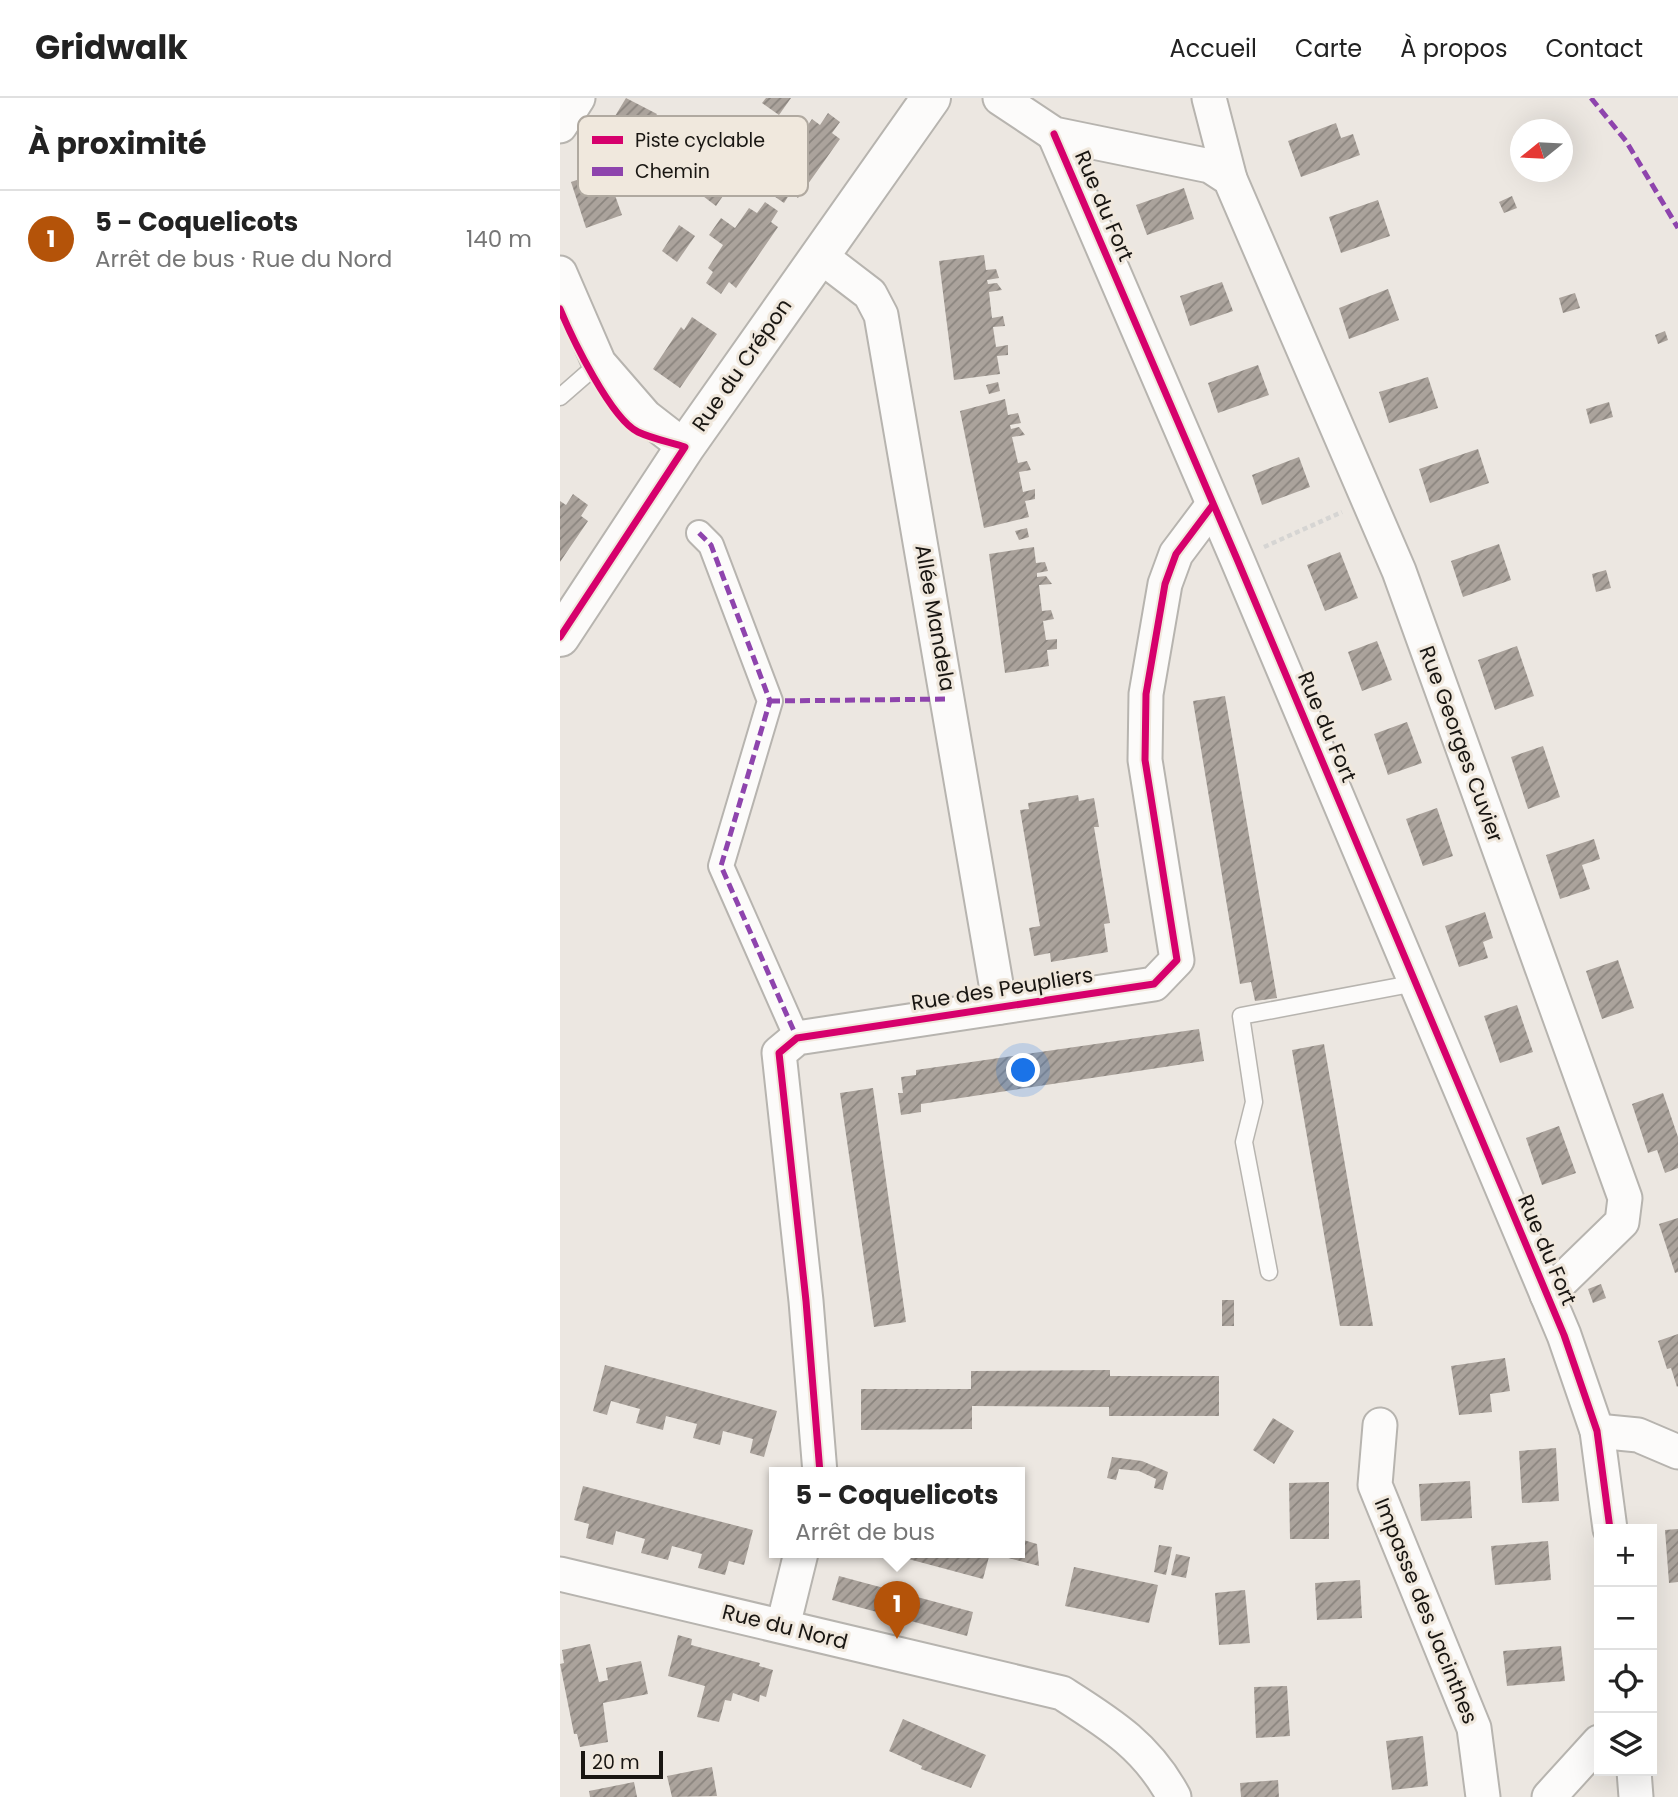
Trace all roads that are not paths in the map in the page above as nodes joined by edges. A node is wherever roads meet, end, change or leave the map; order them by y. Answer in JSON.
{"nodes":[{"id":1,"x":578,"y":98,"type":"edge"},
{"id":2,"x":930,"y":98,"type":"edge"},
{"id":3,"x":1000,"y":98,"type":"edge"},
{"id":4,"x":1209,"y":98,"type":"edge"},
{"id":5,"x":560,"y":126,"type":"edge"},
{"id":6,"x":1054,"y":134,"type":"junction"},
{"id":7,"x":1230,"y":179,"type":"junction"},
{"id":8,"x":819,"y":255,"type":"junction"},
{"id":9,"x":560,"y":273,"type":"edge"},
{"id":10,"x":599,"y":363,"type":"junction"},
{"id":11,"x":560,"y":397,"type":"edge"},
{"id":12,"x":685,"y":447,"type":"junction"},
{"id":13,"x":1212,"y":506,"type":"junction"},
{"id":14,"x":699,"y":533,"type":"dead end"},
{"id":15,"x":560,"y":637,"type":"edge"},
{"id":16,"x":1416,"y":983,"type":"junction"},
{"id":17,"x":1000,"y":1007,"type":"junction"},
{"id":18,"x":797,"y":1038,"type":"junction"},
{"id":19,"x":1269,"y":1272,"type":"dead end"},
{"id":20,"x":1547,"y":1294,"type":"junction"},
{"id":21,"x":1380,"y":1425,"type":"dead end"},
{"id":22,"x":1597,"y":1431,"type":"junction"},
{"id":23,"x":1678,"y":1452,"type":"edge"},
{"id":24,"x":820,"y":1467,"type":"edge"},
{"id":25,"x":1608,"y":1524,"type":"edge"},
{"id":26,"x":801,"y":1558,"type":"edge"},
{"id":27,"x":564,"y":1579,"type":"edge"},
{"id":28,"x":783,"y":1626,"type":"junction"},
{"id":29,"x":1594,"y":1748,"type":"edge"},
{"id":30,"x":1634,"y":1776,"type":"edge"},
{"id":31,"x":1174,"y":1797,"type":"edge"},
{"id":32,"x":1483,"y":1797,"type":"edge"},
{"id":33,"x":1549,"y":1797,"type":"edge"},
{"id":34,"x":1636,"y":1797,"type":"edge"}],
"edges":[{"from":1,"to":5,"type":"street"},
{"from":2,"to":8,"type":"street","name":"Rue du Crépon"},
{"from":3,"to":6,"type":"street"},
{"from":4,"to":7,"type":"street","name":"Rue Georges Cuvier"},
{"from":6,"to":7,"type":"street"},
{"from":6,"to":13,"type":"street","name":"Rue du Fort"},
{"from":7,"to":20,"type":"street","name":"Rue Georges Cuvier"},
{"from":8,"to":12,"type":"street","name":"Rue du Crépon"},
{"from":8,"to":17,"type":"street","name":"Allée Mandela"},
{"from":9,"to":10,"type":"street"},
{"from":10,"to":11,"type":"lane"},
{"from":10,"to":12,"type":"street"},
{"from":12,"to":15,"type":"street","name":"Rue du Crépon"},
{"from":13,"to":16,"type":"street","name":"Rue du Fort"},
{"from":13,"to":17,"type":"street","name":"Rue des Peupliers"},
{"from":14,"to":18,"type":"street"},
{"from":16,"to":19,"type":"lane"},
{"from":16,"to":20,"type":"street","name":"Rue du Fort"},
{"from":17,"to":18,"type":"street","name":"Rue des Peupliers"},
{"from":18,"to":24,"type":"street"},
{"from":20,"to":22,"type":"street","name":"Rue du Fort"},
{"from":21,"to":32,"type":"street","name":"Impasse des Jacinthes"},
{"from":22,"to":23,"type":"street"},
{"from":22,"to":25,"type":"street","name":"Rue du Fort"},
{"from":26,"to":28,"type":"street"},
{"from":27,"to":28,"type":"street","name":"Rue du Nord"},
{"from":28,"to":31,"type":"street","name":"Rue du Nord"},
{"from":29,"to":33,"type":"street"},
{"from":30,"to":34,"type":"street"}]}
